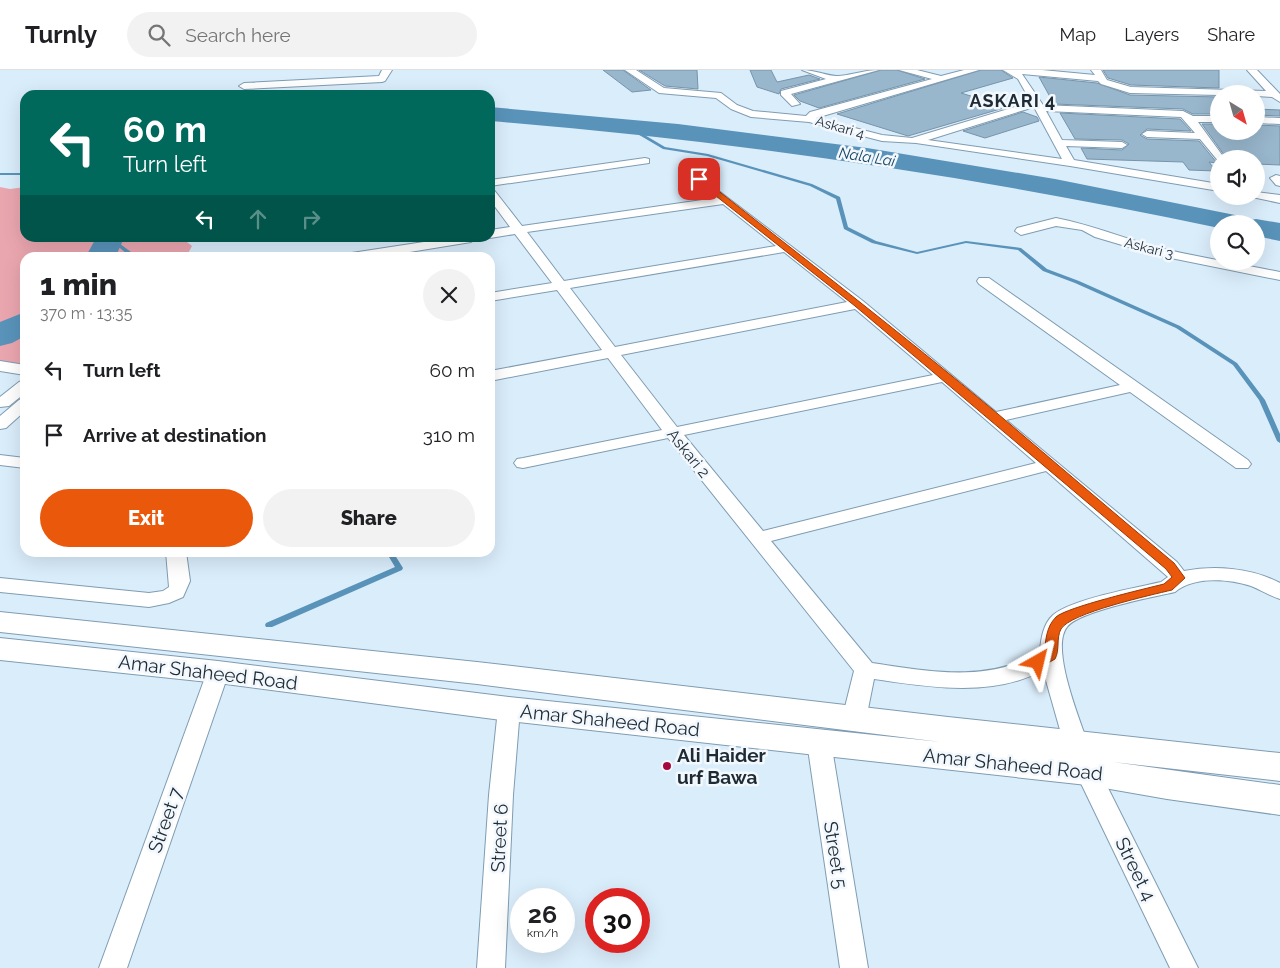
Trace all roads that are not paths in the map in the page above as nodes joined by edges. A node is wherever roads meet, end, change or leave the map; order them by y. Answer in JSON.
{"nodes":[{"id":1,"x":387,"y":70,"type":"edge"},
{"id":2,"x":630,"y":70,"type":"edge"},
{"id":3,"x":807,"y":70,"type":"edge"},
{"id":4,"x":874,"y":70,"type":"edge"},
{"id":5,"x":904,"y":70,"type":"edge"},
{"id":6,"x":974,"y":70,"type":"edge"},
{"id":7,"x":1252,"y":70,"type":"edge"},
{"id":8,"x":1012,"y":71,"type":"edge"},
{"id":9,"x":1099,"y":74,"type":"edge"},
{"id":10,"x":941,"y":79,"type":"junction"},
{"id":11,"x":837,"y":80,"type":"junction"},
{"id":12,"x":297,"y":84,"type":"junction"},
{"id":13,"x":244,"y":86,"type":"dead end"},
{"id":14,"x":855,"y":86,"type":"dead end"},
{"id":15,"x":867,"y":89,"type":"dead end"},
{"id":16,"x":287,"y":90,"type":"edge"},
{"id":17,"x":885,"y":94,"type":"junction"},
{"id":18,"x":1276,"y":97,"type":"edge"},
{"id":19,"x":795,"y":104,"type":"dead end"},
{"id":20,"x":1038,"y":106,"type":"junction"},
{"id":21,"x":809,"y":119,"type":"junction"},
{"id":22,"x":1190,"y":119,"type":"junction"},
{"id":23,"x":1210,"y":120,"type":"edge"},
{"id":24,"x":1265,"y":120,"type":"edge"},
{"id":25,"x":1280,"y":121,"type":"edge"},
{"id":26,"x":1147,"y":134,"type":"dead end"},
{"id":27,"x":1203,"y":136,"type":"junction"},
{"id":28,"x":913,"y":141,"type":"junction"},
{"id":29,"x":1060,"y":143,"type":"junction"},
{"id":30,"x":1122,"y":145,"type":"dead end"},
{"id":31,"x":1213,"y":150,"type":"edge"},
{"id":32,"x":645,"y":162,"type":"dead end"},
{"id":33,"x":1070,"y":163,"type":"junction"},
{"id":34,"x":686,"y":169,"type":"dead end"},
{"id":35,"x":1280,"y":178,"type":"edge"},
{"id":36,"x":495,"y":182,"type":"edge"},
{"id":37,"x":1280,"y":183,"type":"edge"},
{"id":38,"x":1210,"y":186,"type":"edge"},
{"id":39,"x":1265,"y":196,"type":"edge"},
{"id":40,"x":495,"y":199,"type":"edge"},
{"id":41,"x":1280,"y":199,"type":"edge"},
{"id":42,"x":726,"y":200,"type":"junction"},
{"id":43,"x":517,"y":230,"type":"junction"},
{"id":44,"x":1021,"y":231,"type":"dead end"},
{"id":45,"x":495,"y":233,"type":"edge"},
{"id":46,"x":446,"y":242,"type":"edge"},
{"id":47,"x":786,"y":248,"type":"junction"},
{"id":48,"x":382,"y":252,"type":"edge"},
{"id":49,"x":1280,"y":276,"type":"edge"},
{"id":50,"x":984,"y":281,"type":"dead end"},
{"id":51,"x":560,"y":284,"type":"junction"},
{"id":52,"x":495,"y":296,"type":"edge"},
{"id":53,"x":858,"y":304,"type":"junction"},
{"id":54,"x":612,"y":352,"type":"junction"},
{"id":55,"x":0,"y":366,"type":"edge"},
{"id":56,"x":20,"y":369,"type":"edge"},
{"id":57,"x":495,"y":375,"type":"edge"},
{"id":58,"x":945,"y":377,"type":"junction"},
{"id":59,"x":1130,"y":387,"type":"junction"},
{"id":60,"x":20,"y":389,"type":"edge"},
{"id":61,"x":1,"y":403,"type":"edge"},
{"id":62,"x":20,"y":404,"type":"edge"},
{"id":63,"x":20,"y":407,"type":"edge"},
{"id":64,"x":995,"y":418,"type":"junction"},
{"id":65,"x":0,"y":424,"type":"edge"},
{"id":66,"x":672,"y":432,"type":"junction"},
{"id":67,"x":0,"y":460,"type":"edge"},
{"id":68,"x":20,"y":462,"type":"edge"},
{"id":69,"x":523,"y":463,"type":"dead end"},
{"id":70,"x":1242,"y":464,"type":"dead end"},
{"id":71,"x":1049,"y":465,"type":"junction"},
{"id":72,"x":758,"y":538,"type":"junction"},
{"id":73,"x":177,"y":557,"type":"edge"},
{"id":74,"x":1179,"y":578,"type":"junction"},
{"id":75,"x":0,"y":585,"type":"edge"},
{"id":76,"x":1280,"y":592,"type":"edge"},
{"id":77,"x":0,"y":622,"type":"edge"},
{"id":78,"x":0,"y":649,"type":"edge"},
{"id":79,"x":1050,"y":656,"type":"junction"},
{"id":80,"x":865,"y":670,"type":"junction"},
{"id":81,"x":218,"y":672,"type":"junction"},
{"id":82,"x":509,"y":709,"type":"junction"},
{"id":83,"x":854,"y":718,"type":"junction"},
{"id":84,"x":818,"y":742,"type":"junction"},
{"id":85,"x":1081,"y":757,"type":"junction"},
{"id":86,"x":1280,"y":767,"type":"edge"},
{"id":87,"x":1280,"y":800,"type":"edge"},
{"id":88,"x":113,"y":968,"type":"edge"},
{"id":89,"x":491,"y":968,"type":"edge"},
{"id":90,"x":854,"y":968,"type":"edge"},
{"id":91,"x":1184,"y":968,"type":"edge"}],
"edges":[{"from":1,"to":12,"type":"street"},
{"from":2,"to":21,"type":"street"},
{"from":3,"to":11,"type":"street"},
{"from":4,"to":11,"type":"street"},
{"from":5,"to":10,"type":"street"},
{"from":6,"to":10,"type":"street","name":"Askari 4"},
{"from":7,"to":18,"type":"street"},
{"from":8,"to":9,"type":"street"},
{"from":8,"to":20,"type":"street"},
{"from":9,"to":18,"type":"street"},
{"from":10,"to":17,"type":"street","name":"Askari 4"},
{"from":11,"to":14,"type":"street"},
{"from":11,"to":19,"type":"street"},
{"from":12,"to":13,"type":"street"},
{"from":12,"to":16,"type":"street"},
{"from":15,"to":17,"type":"street"},
{"from":17,"to":21,"type":"street","name":"Askari 4"},
{"from":20,"to":22,"type":"street","name":"Askari 4"},
{"from":20,"to":28,"type":"street","name":"Askari 4"},
{"from":20,"to":29,"type":"street"},
{"from":21,"to":28,"type":"street","name":"Askari 4"},
{"from":22,"to":23,"type":"street","name":"Askari 4"},
{"from":22,"to":27,"type":"street"},
{"from":24,"to":25,"type":"street"},
{"from":26,"to":27,"type":"street"},
{"from":27,"to":31,"type":"street"},
{"from":28,"to":33,"type":"street"},
{"from":29,"to":30,"type":"street"},
{"from":29,"to":33,"type":"street"},
{"from":32,"to":36,"type":"street"},
{"from":33,"to":38,"type":"street"},
{"from":34,"to":42,"type":"street"},
{"from":35,"to":37,"type":"street"},
{"from":39,"to":41,"type":"street"},
{"from":40,"to":43,"type":"street","name":"Askari 2"},
{"from":42,"to":43,"type":"street"},
{"from":42,"to":47,"type":"street"},
{"from":43,"to":45,"type":"street"},
{"from":43,"to":51,"type":"street","name":"Askari 2"},
{"from":44,"to":49,"type":"street","name":"Askari 3"},
{"from":46,"to":48,"type":"street"},
{"from":47,"to":51,"type":"street"},
{"from":47,"to":53,"type":"street"},
{"from":50,"to":59,"type":"street"},
{"from":51,"to":52,"type":"street"},
{"from":51,"to":54,"type":"street","name":"Askari 2"},
{"from":53,"to":54,"type":"street"},
{"from":53,"to":58,"type":"street"},
{"from":54,"to":57,"type":"street"},
{"from":54,"to":66,"type":"street","name":"Askari 2"},
{"from":55,"to":56,"type":"street"},
{"from":58,"to":64,"type":"street"},
{"from":58,"to":66,"type":"street"},
{"from":59,"to":64,"type":"street"},
{"from":59,"to":70,"type":"street"},
{"from":60,"to":61,"type":"street"},
{"from":61,"to":62,"type":"street"},
{"from":63,"to":65,"type":"street"},
{"from":64,"to":71,"type":"street"},
{"from":66,"to":69,"type":"street"},
{"from":66,"to":72,"type":"street","name":"Askari 2"},
{"from":67,"to":68,"type":"street"},
{"from":71,"to":72,"type":"street"},
{"from":71,"to":74,"type":"street"},
{"from":72,"to":80,"type":"street","name":"Askari 2"},
{"from":73,"to":75,"type":"street"},
{"from":74,"to":76,"type":"street"},
{"from":74,"to":79,"type":"street"},
{"from":77,"to":83,"type":"main road","name":"Amar Shaheed Road"},
{"from":78,"to":81,"type":"main road","name":"Amar Shaheed Road"},
{"from":79,"to":80,"type":"street"},
{"from":79,"to":85,"type":"street","name":"Street 4"},
{"from":80,"to":83,"type":"street"},
{"from":81,"to":82,"type":"main road","name":"Amar Shaheed Road"},
{"from":81,"to":88,"type":"street","name":"Street 7"},
{"from":82,"to":84,"type":"main road","name":"Amar Shaheed Road"},
{"from":82,"to":89,"type":"street","name":"Street 6"},
{"from":83,"to":85,"type":"main road","name":"Amar Shaheed Road"},
{"from":84,"to":85,"type":"main road","name":"Amar Shaheed Road"},
{"from":84,"to":90,"type":"street","name":"Street 5"},
{"from":85,"to":86,"type":"main road","name":"Amar Shaheed Road"},
{"from":85,"to":87,"type":"main road","name":"Amar Shaheed Road"},
{"from":85,"to":91,"type":"street","name":"Street 4"}]}
